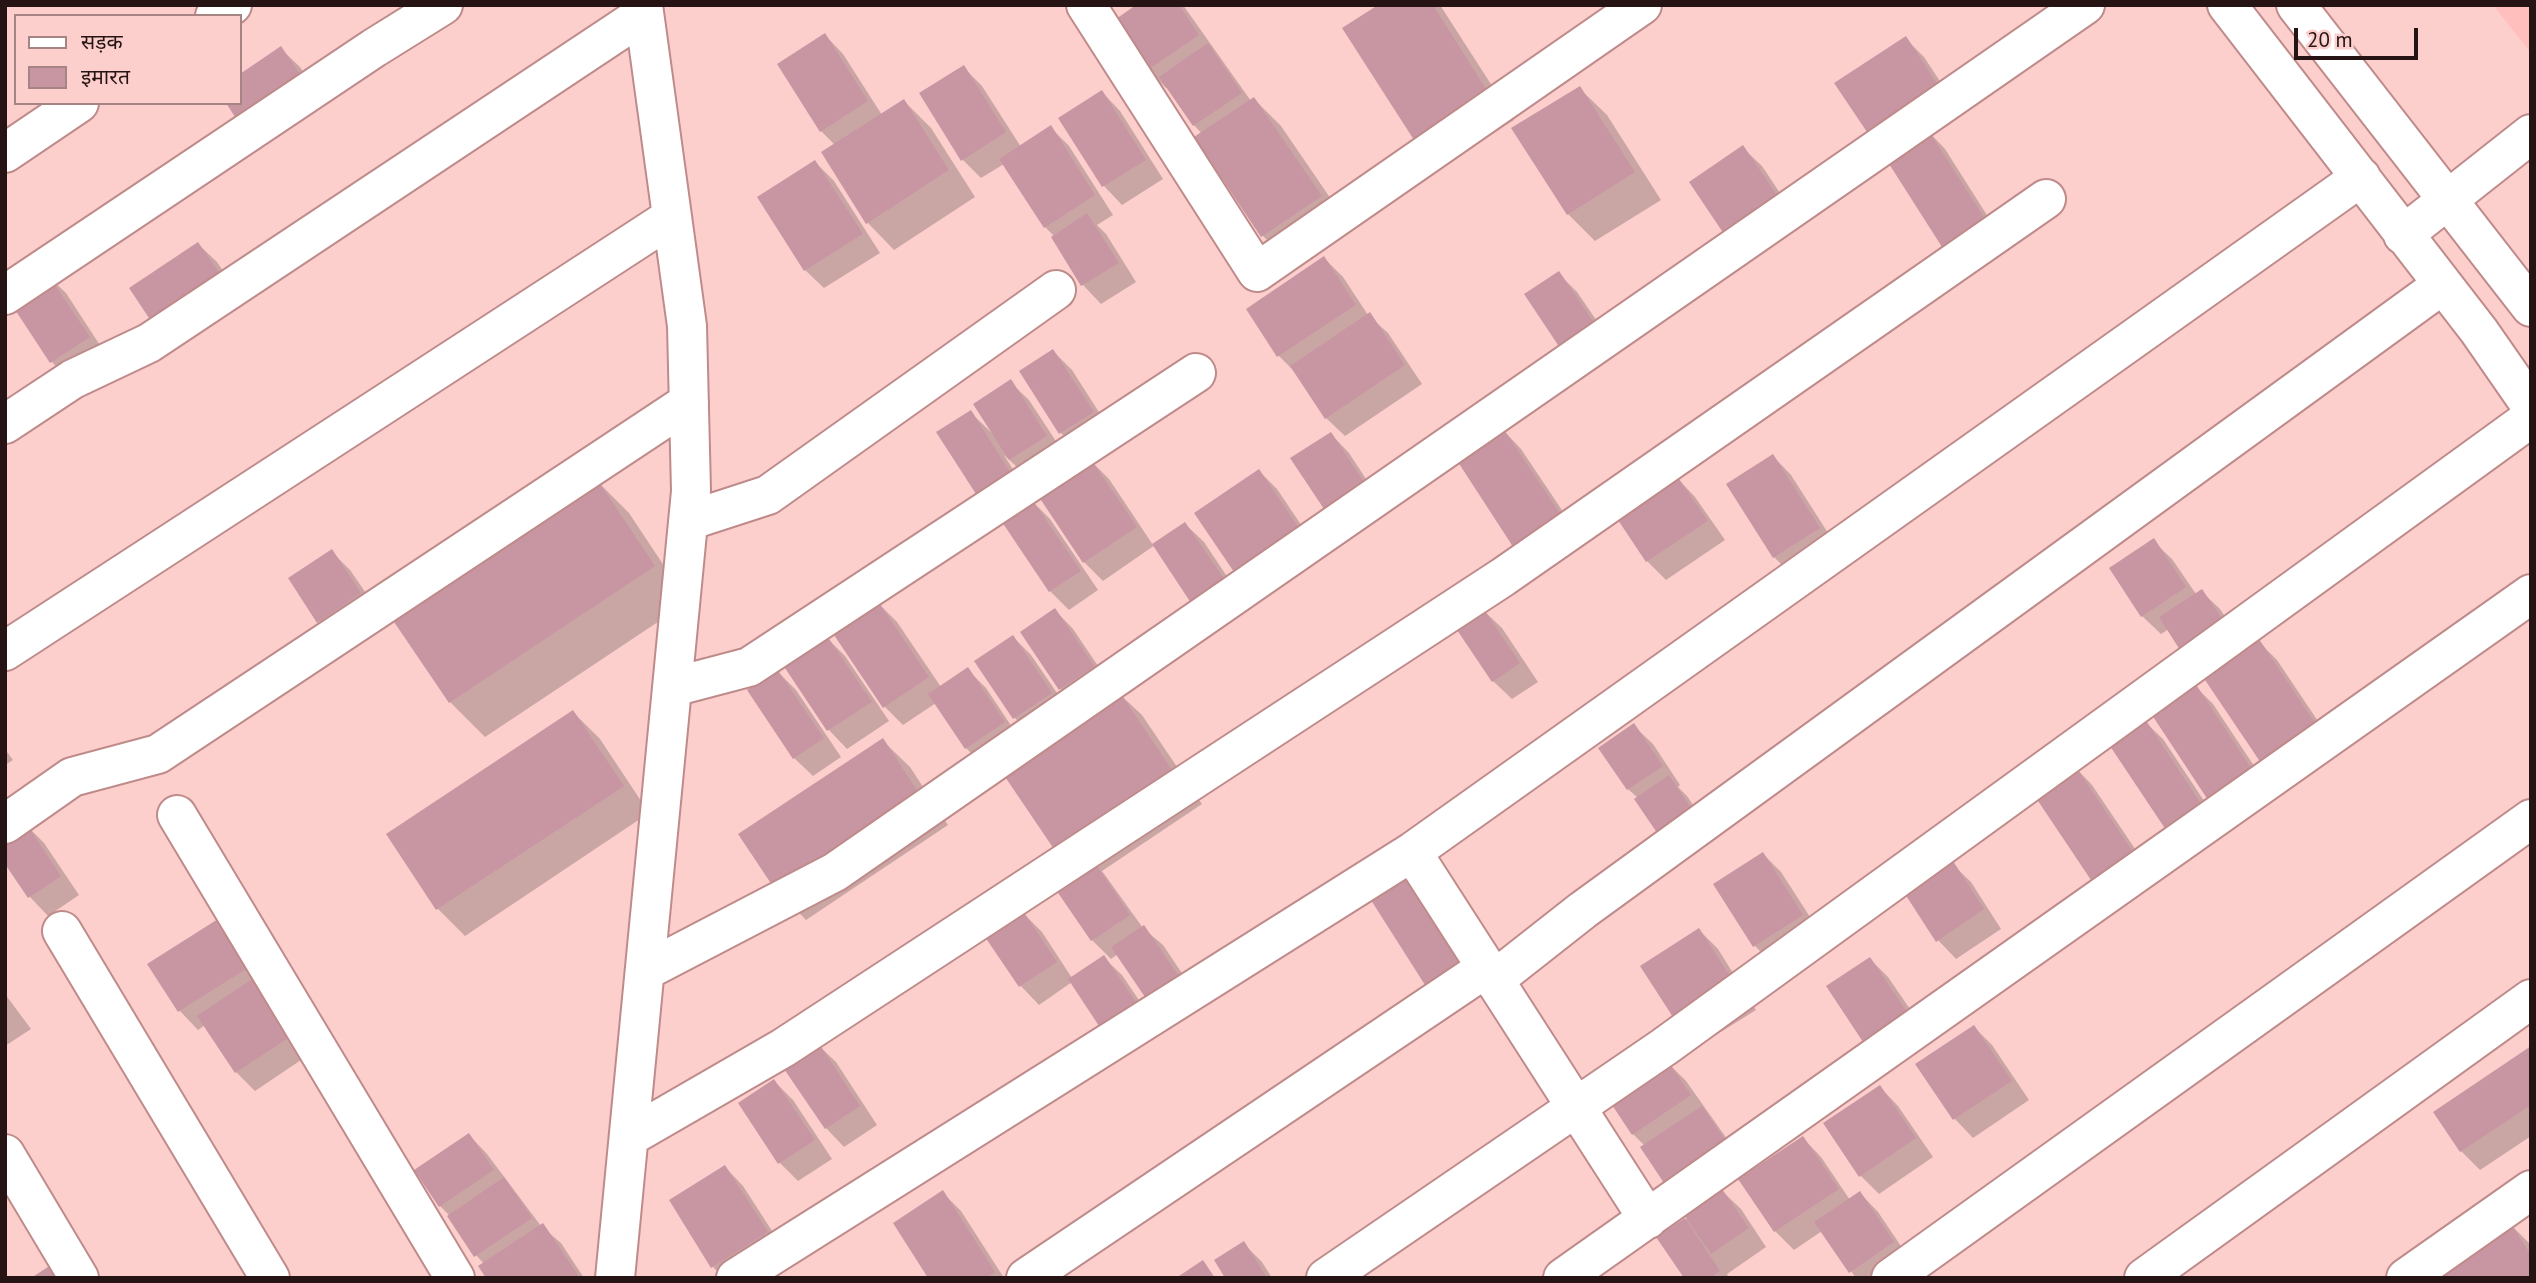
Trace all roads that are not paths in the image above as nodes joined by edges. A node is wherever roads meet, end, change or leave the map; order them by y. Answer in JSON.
{"nodes":[{"id":1,"x":443,"y":5,"type":"edge"},
{"id":2,"x":1086,"y":5,"type":"edge"},
{"id":3,"x":1642,"y":5,"type":"edge"},
{"id":4,"x":2085,"y":5,"type":"edge"},
{"id":5,"x":2227,"y":5,"type":"edge"},
{"id":6,"x":2297,"y":5,"type":"edge"},
{"id":7,"x":644,"y":10,"type":"edge"},
{"id":8,"x":76,"y":105,"type":"edge"},
{"id":9,"x":2531,"y":134,"type":"edge"},
{"id":10,"x":5,"y":153,"type":"edge"},
{"id":11,"x":2361,"y":177,"type":"junction"},
{"id":12,"x":2046,"y":199,"type":"dead end"},
{"id":13,"x":2448,"y":200,"type":"junction"},
{"id":14,"x":672,"y":216,"type":"junction"},
{"id":15,"x":2403,"y":235,"type":"junction"},
{"id":16,"x":2442,"y":285,"type":"junction"},
{"id":17,"x":1056,"y":290,"type":"dead end"},
{"id":18,"x":5,"y":295,"type":"edge"},
{"id":19,"x":2531,"y":307,"type":"edge"},
{"id":20,"x":1196,"y":373,"type":"dead end"},
{"id":21,"x":689,"y":402,"type":"junction"},
{"id":22,"x":2531,"y":406,"type":"edge"},
{"id":23,"x":2531,"y":418,"type":"edge"},
{"id":24,"x":5,"y":424,"type":"edge"},
{"id":25,"x":688,"y":521,"type":"junction"},
{"id":26,"x":2531,"y":594,"type":"edge"},
{"id":27,"x":5,"y":651,"type":"edge"},
{"id":28,"x":673,"y":687,"type":"junction"},
{"id":29,"x":177,"y":815,"type":"dead end"},
{"id":30,"x":2531,"y":819,"type":"edge"},
{"id":31,"x":5,"y":824,"type":"edge"},
{"id":32,"x":1412,"y":852,"type":"junction"},
{"id":33,"x":62,"y":931,"type":"dead end"},
{"id":34,"x":645,"y":971,"type":"junction"},
{"id":35,"x":1490,"y":974,"type":"junction"},
{"id":36,"x":2531,"y":999,"type":"edge"},
{"id":37,"x":1576,"y":1107,"type":"junction"},
{"id":38,"x":628,"y":1138,"type":"junction"},
{"id":39,"x":5,"y":1154,"type":"edge"},
{"id":40,"x":2531,"y":1190,"type":"edge"},
{"id":41,"x":1648,"y":1219,"type":"junction"},
{"id":42,"x":611,"y":1274,"type":"edge"},
{"id":43,"x":79,"y":1278,"type":"edge"},
{"id":44,"x":270,"y":1278,"type":"edge"},
{"id":45,"x":455,"y":1278,"type":"edge"},
{"id":46,"x":736,"y":1278,"type":"edge"},
{"id":47,"x":1026,"y":1278,"type":"edge"},
{"id":48,"x":1326,"y":1278,"type":"edge"},
{"id":49,"x":1563,"y":1278,"type":"edge"},
{"id":50,"x":1891,"y":1278,"type":"edge"},
{"id":51,"x":2144,"y":1278,"type":"edge"},
{"id":52,"x":2406,"y":1278,"type":"edge"}],
"edges":[{"from":1,"to":18,"type":"street"},
{"from":2,"to":3,"type":"street"},
{"from":4,"to":34,"type":"street"},
{"from":5,"to":11,"type":"street"},
{"from":6,"to":13,"type":"street"},
{"from":7,"to":14,"type":"street"},
{"from":7,"to":24,"type":"street"},
{"from":8,"to":10,"type":"street"},
{"from":9,"to":13,"type":"street"},
{"from":11,"to":15,"type":"street"},
{"from":11,"to":32,"type":"street"},
{"from":12,"to":38,"type":"street"},
{"from":13,"to":15,"type":"street"},
{"from":13,"to":19,"type":"street"},
{"from":14,"to":21,"type":"street"},
{"from":14,"to":27,"type":"street"},
{"from":15,"to":16,"type":"street"},
{"from":16,"to":22,"type":"street"},
{"from":16,"to":35,"type":"street"},
{"from":17,"to":25,"type":"street"},
{"from":20,"to":28,"type":"street"},
{"from":21,"to":25,"type":"street"},
{"from":21,"to":31,"type":"street"},
{"from":23,"to":37,"type":"street"},
{"from":25,"to":28,"type":"street"},
{"from":26,"to":41,"type":"street"},
{"from":28,"to":34,"type":"street"},
{"from":29,"to":45,"type":"street"},
{"from":30,"to":50,"type":"street"},
{"from":32,"to":35,"type":"street"},
{"from":32,"to":46,"type":"street"},
{"from":33,"to":44,"type":"street"},
{"from":34,"to":38,"type":"street"},
{"from":35,"to":37,"type":"street"},
{"from":35,"to":47,"type":"street"},
{"from":36,"to":51,"type":"street"},
{"from":37,"to":41,"type":"street"},
{"from":37,"to":48,"type":"street"},
{"from":38,"to":42,"type":"street"},
{"from":39,"to":43,"type":"street"},
{"from":40,"to":52,"type":"street"},
{"from":41,"to":49,"type":"street"}]}
